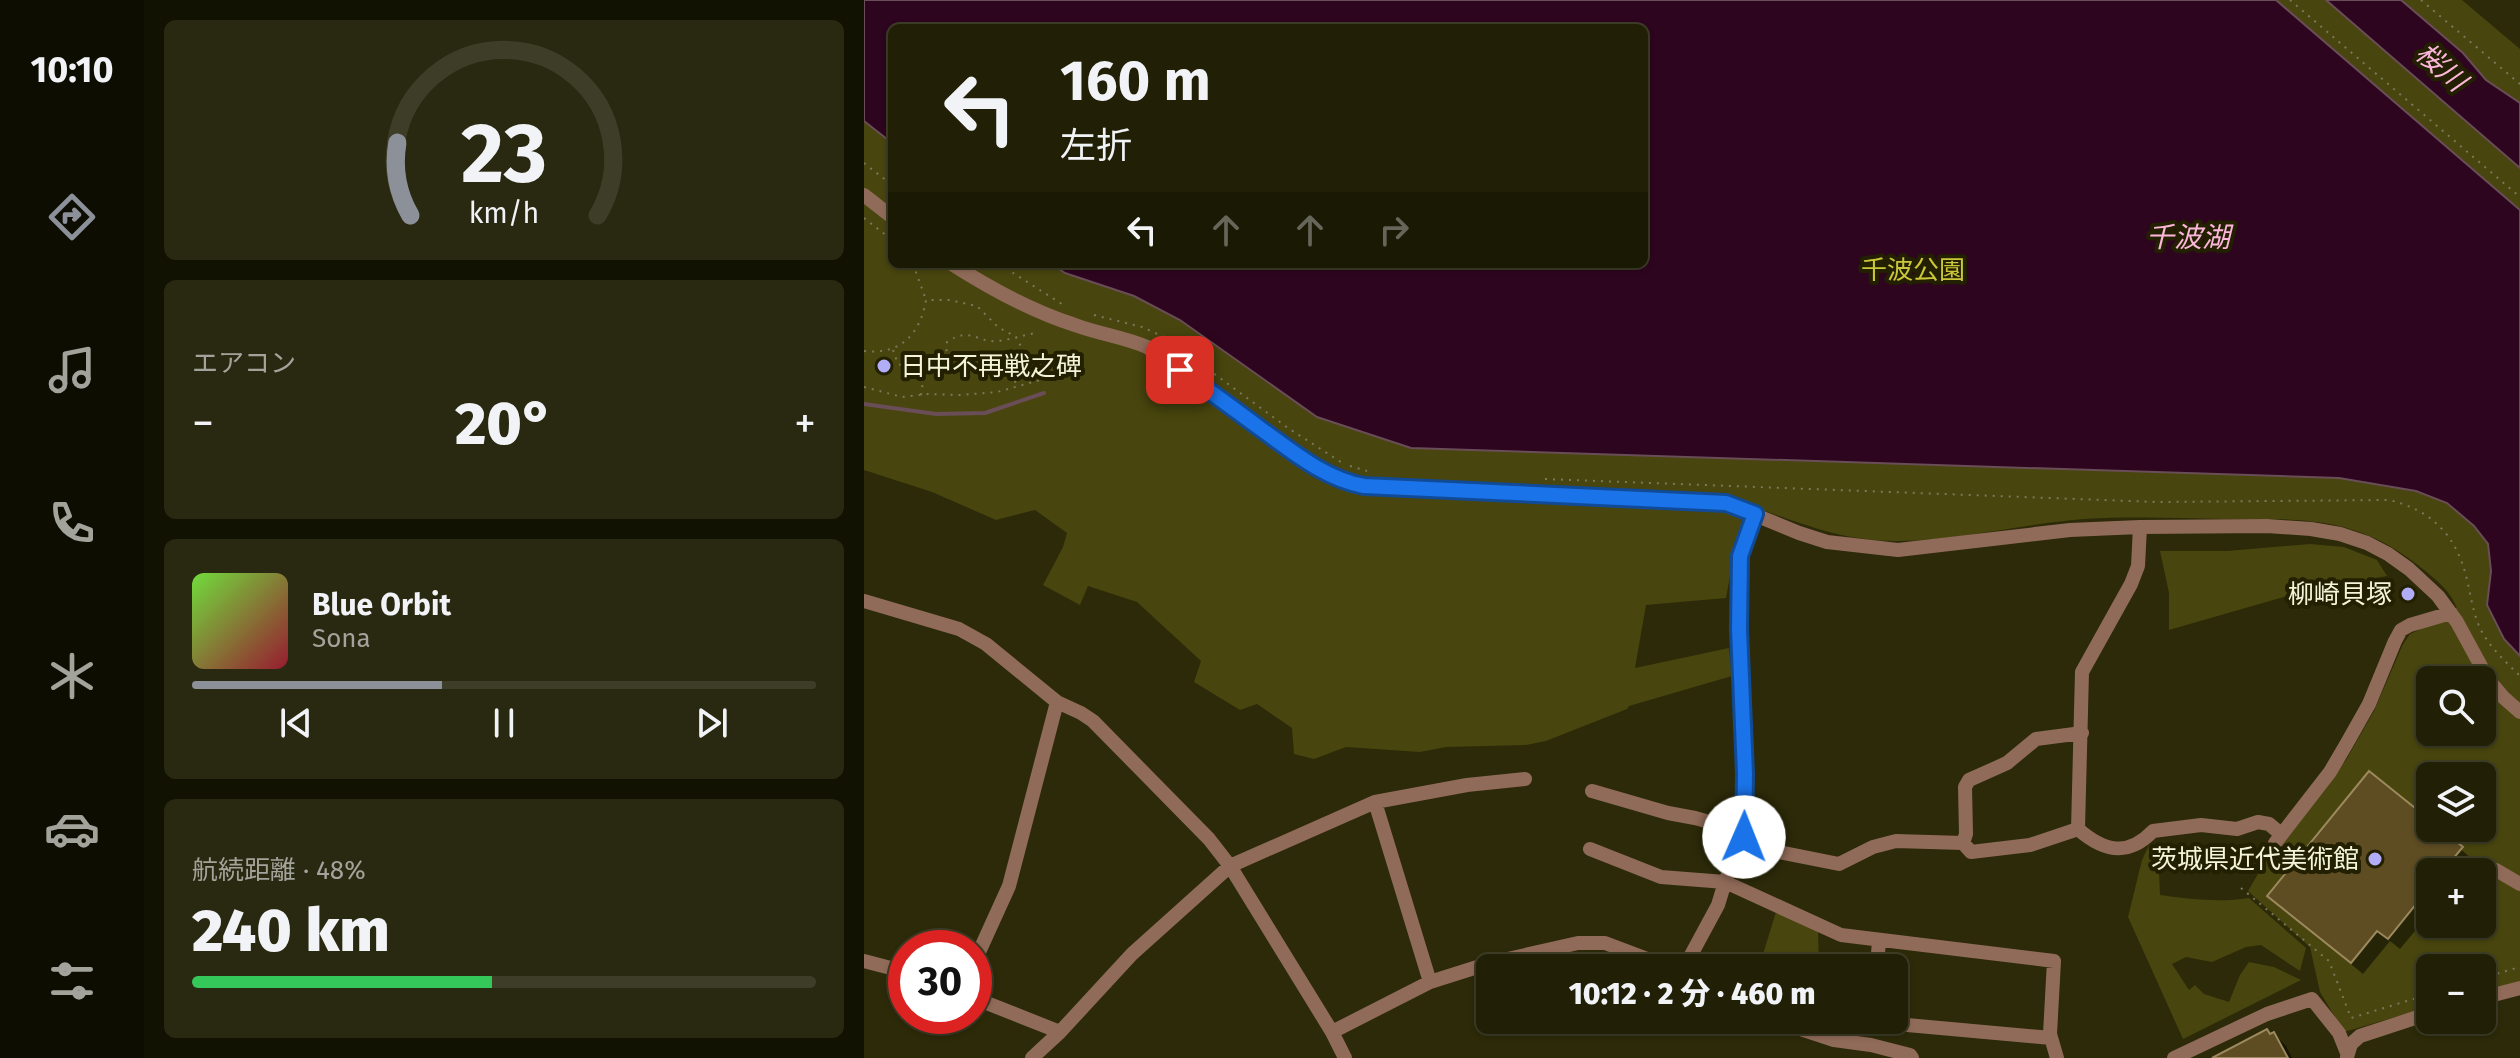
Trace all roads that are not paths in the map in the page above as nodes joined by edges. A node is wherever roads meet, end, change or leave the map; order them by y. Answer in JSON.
{"nodes":[{"id":1,"x":864,"y":195,"type":"edge"},
{"id":2,"x":888,"y":214,"type":"edge"},
{"id":3,"x":958,"y":268,"type":"edge"},
{"id":4,"x":1755,"y":514,"type":"junction"},
{"id":5,"x":2140,"y":527,"type":"junction"},
{"id":6,"x":864,"y":601,"type":"edge"},
{"id":7,"x":2451,"y":613,"type":"junction"},
{"id":8,"x":1057,"y":702,"type":"junction"},
{"id":9,"x":2520,"y":712,"type":"edge"},
{"id":10,"x":2082,"y":733,"type":"junction"},
{"id":11,"x":1525,"y":779,"type":"dead end"},
{"id":12,"x":1592,"y":791,"type":"dead end"},
{"id":13,"x":1375,"y":802,"type":"junction"},
{"id":14,"x":2078,"y":829,"type":"junction"},
{"id":15,"x":1744,"y":837,"type":"junction"},
{"id":16,"x":1963,"y":843,"type":"junction"},
{"id":17,"x":1590,"y":849,"type":"dead end"},
{"id":18,"x":1230,"y":866,"type":"junction"},
{"id":19,"x":2496,"y":870,"type":"dead end"},
{"id":20,"x":1725,"y":882,"type":"junction"},
{"id":21,"x":2520,"y":884,"type":"edge"},
{"id":22,"x":989,"y":930,"type":"edge"},
{"id":23,"x":1879,"y":940,"type":"junction"},
{"id":24,"x":1530,"y":954,"type":"edge"},
{"id":25,"x":1634,"y":954,"type":"edge"},
{"id":26,"x":1692,"y":954,"type":"edge"},
{"id":27,"x":1878,"y":954,"type":"edge"},
{"id":28,"x":864,"y":961,"type":"edge"},
{"id":29,"x":1476,"y":967,"type":"edge"},
{"id":30,"x":888,"y":968,"type":"edge"},
{"id":31,"x":1430,"y":982,"type":"junction"},
{"id":32,"x":2520,"y":988,"type":"edge"},
{"id":33,"x":2496,"y":994,"type":"edge"},
{"id":34,"x":992,"y":1005,"type":"edge"},
{"id":35,"x":2416,"y":1018,"type":"edge"},
{"id":36,"x":1908,"y":1025,"type":"edge"},
{"id":37,"x":1060,"y":1032,"type":"junction"},
{"id":38,"x":1332,"y":1032,"type":"junction"},
{"id":39,"x":1816,"y":1034,"type":"edge"},
{"id":40,"x":2051,"y":1038,"type":"junction"},
{"id":41,"x":2347,"y":1056,"type":"edge"},
{"id":42,"x":1032,"y":1058,"type":"edge"},
{"id":43,"x":1345,"y":1058,"type":"edge"},
{"id":44,"x":1912,"y":1058,"type":"edge"},
{"id":45,"x":2057,"y":1058,"type":"edge"},
{"id":46,"x":2174,"y":1058,"type":"edge"}],
"edges":[{"from":1,"to":2,"type":"street"},
{"from":3,"to":4,"type":"street"},
{"from":4,"to":5,"type":"street"},
{"from":4,"to":15,"type":"street"},
{"from":5,"to":7,"type":"street"},
{"from":5,"to":10,"type":"street"},
{"from":6,"to":8,"type":"street"},
{"from":7,"to":9,"type":"street"},
{"from":7,"to":14,"type":"street"},
{"from":8,"to":18,"type":"street"},
{"from":8,"to":22,"type":"street"},
{"from":10,"to":14,"type":"street"},
{"from":10,"to":16,"type":"street"},
{"from":11,"to":13,"type":"street"},
{"from":12,"to":15,"type":"street"},
{"from":13,"to":18,"type":"street"},
{"from":13,"to":31,"type":"street"},
{"from":14,"to":16,"type":"street"},
{"from":15,"to":16,"type":"street"},
{"from":15,"to":20,"type":"street"},
{"from":17,"to":20,"type":"street"},
{"from":18,"to":37,"type":"street"},
{"from":18,"to":38,"type":"street"},
{"from":19,"to":21,"type":"street"},
{"from":20,"to":23,"type":"street"},
{"from":20,"to":26,"type":"street"},
{"from":23,"to":27,"type":"street"},
{"from":23,"to":40,"type":"street"},
{"from":24,"to":25,"type":"street"},
{"from":28,"to":30,"type":"street"},
{"from":29,"to":31,"type":"street"},
{"from":31,"to":38,"type":"street"},
{"from":32,"to":33,"type":"street"},
{"from":34,"to":37,"type":"street"},
{"from":35,"to":41,"type":"street"},
{"from":36,"to":40,"type":"street"},
{"from":37,"to":42,"type":"street"},
{"from":38,"to":43,"type":"street"},
{"from":39,"to":44,"type":"street"},
{"from":40,"to":45,"type":"street"},
{"from":41,"to":46,"type":"street"}]}
